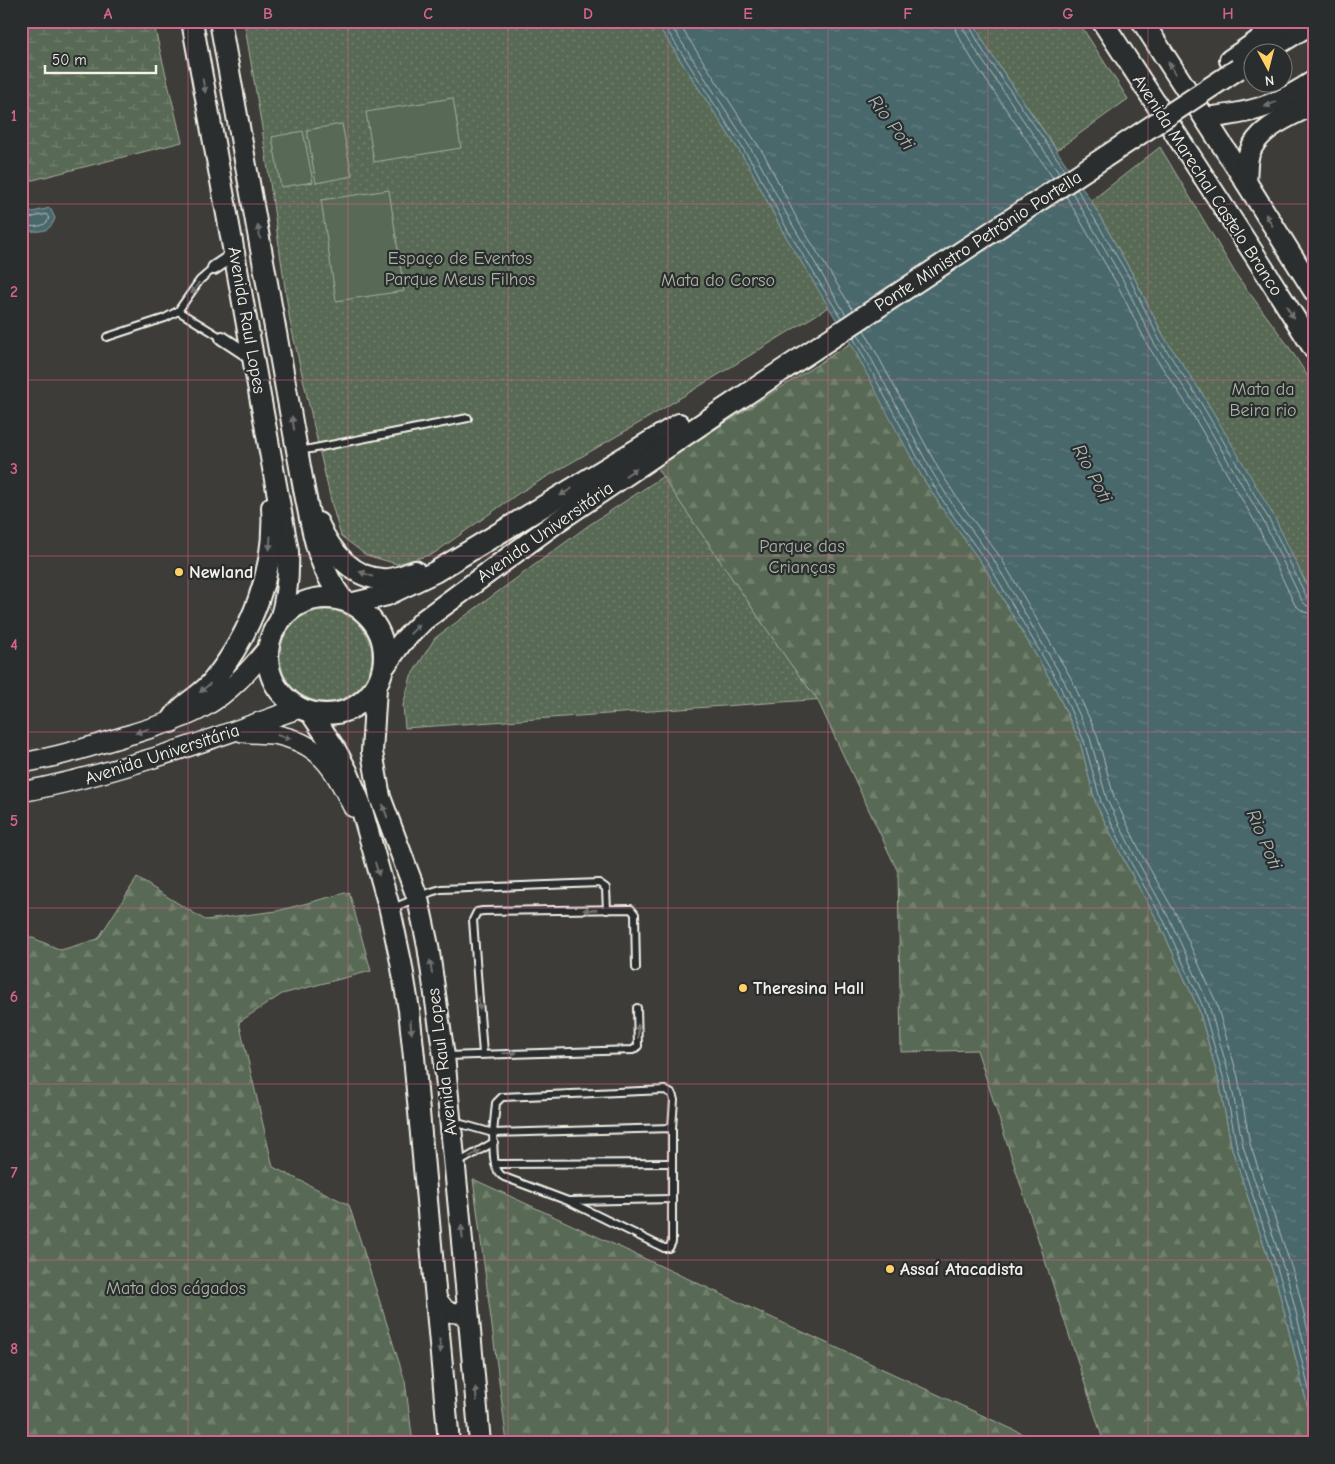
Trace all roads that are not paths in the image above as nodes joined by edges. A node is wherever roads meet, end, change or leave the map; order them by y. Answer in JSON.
{"nodes":[{"id":1,"x":192,"y":21,"type":"edge"},
{"id":2,"x":220,"y":21,"type":"edge"},
{"id":3,"x":1102,"y":21,"type":"edge"},
{"id":4,"x":1142,"y":21,"type":"edge"},
{"id":5,"x":1287,"y":21,"type":"edge"},
{"id":6,"x":1314,"y":22,"type":"edge"},
{"id":7,"x":1281,"y":42,"type":"edge"},
{"id":8,"x":1240,"y":63,"type":"edge"},
{"id":9,"x":1314,"y":81,"type":"edge"},
{"id":10,"x":1314,"y":104,"type":"edge"},
{"id":11,"x":1205,"y":118,"type":"junction"},
{"id":12,"x":247,"y":171,"type":"junction"},
{"id":13,"x":221,"y":176,"type":"junction"},
{"id":14,"x":1246,"y":182,"type":"junction"},
{"id":15,"x":1282,"y":242,"type":"junction"},
{"id":16,"x":235,"y":254,"type":"junction"},
{"id":17,"x":1256,"y":257,"type":"junction"},
{"id":18,"x":214,"y":268,"type":"joint"},
{"id":19,"x":1314,"y":291,"type":"edge"},
{"id":20,"x":178,"y":312,"type":"junction"},
{"id":21,"x":108,"y":337,"type":"dead end"},
{"id":22,"x":222,"y":338,"type":"joint"},
{"id":23,"x":1314,"y":349,"type":"edge"},
{"id":24,"x":254,"y":359,"type":"junction"},
{"id":25,"x":715,"y":408,"type":"junction"},
{"id":26,"x":468,"y":418,"type":"dead end"},
{"id":27,"x":270,"y":442,"type":"junction"},
{"id":28,"x":298,"y":451,"type":"junction"},
{"id":29,"x":304,"y":489,"type":"junction"},
{"id":30,"x":477,"y":546,"type":"junction"},
{"id":31,"x":348,"y":602,"type":"junction"},
{"id":32,"x":280,"y":620,"type":"junction"},
{"id":33,"x":268,"y":648,"type":"junction"},
{"id":34,"x":384,"y":667,"type":"junction"},
{"id":35,"x":376,"y":688,"type":"junction"},
{"id":36,"x":305,"y":710,"type":"junction"},
{"id":37,"x":172,"y":722,"type":"junction"},
{"id":38,"x":236,"y":731,"type":"junction"},
{"id":39,"x":21,"y":763,"type":"edge"},
{"id":40,"x":21,"y":792,"type":"edge"},
{"id":41,"x":368,"y":835,"type":"junction"},
{"id":42,"x":418,"y":899,"type":"junction"},
{"id":43,"x":390,"y":910,"type":"junction"},
{"id":44,"x":608,"y":910,"type":"junction"},
{"id":45,"x":636,"y":968,"type":"dead end"},
{"id":46,"x":637,"y":1008,"type":"dead end"},
{"id":47,"x":483,"y":1054,"type":"junction"},
{"id":48,"x":444,"y":1056,"type":"junction"},
{"id":49,"x":450,"y":1122,"type":"junction"},
{"id":50,"x":672,"y":1128,"type":"junction"},
{"id":51,"x":493,"y":1133,"type":"junction"},
{"id":52,"x":494,"y":1142,"type":"junction"},
{"id":53,"x":672,"y":1163,"type":"junction"},
{"id":54,"x":496,"y":1164,"type":"junction"},
{"id":55,"x":455,"y":1165,"type":"junction"},
{"id":56,"x":672,"y":1199,"type":"junction"},
{"id":57,"x":568,"y":1201,"type":"junction"},
{"id":58,"x":436,"y":1298,"type":"junction"},
{"id":59,"x":468,"y":1312,"type":"junction"},
{"id":60,"x":448,"y":1443,"type":"edge"},
{"id":61,"x":480,"y":1443,"type":"edge"}],
"edges":[{"from":1,"to":13,"type":"main road","name":"Avenida Raul Lopes","one_way":true},
{"from":2,"to":12,"type":"main road","name":"Avenida Raul Lopes"},
{"from":3,"to":17,"type":"main road","name":"Avenida Marechal Castelo Branco"},
{"from":11,"to":4,"type":"main road","name":"Avenida Marechal Castelo Branco","one_way":true},
{"from":5,"to":8,"type":"main road","name":"Ponte Ministro Petrônio Portella"},
{"from":6,"to":7,"type":"main road"},
{"from":8,"to":25,"type":"main road","name":"Ponte Ministro Petrônio Portella"},
{"from":9,"to":11,"type":"main road","one_way":true},
{"from":10,"to":14,"type":"main road"},
{"from":11,"to":14,"type":"main road","name":"Avenida Marechal Castelo Branco"},
{"from":12,"to":13,"type":"main road"},
{"from":28,"to":12,"type":"main road","name":"Avenida Raul Lopes","one_way":true},
{"from":13,"to":16,"type":"main road","name":"Avenida Raul Lopes"},
{"from":15,"to":14,"type":"main road","name":"Avenida Marechal Castelo Branco","one_way":true},
{"from":15,"to":17,"type":"main road"},
{"from":15,"to":19,"type":"main road","name":"Avenida Marechal Castelo Branco"},
{"from":16,"to":18,"type":"street"},
{"from":16,"to":24,"type":"main road","name":"Avenida Raul Lopes"},
{"from":17,"to":23,"type":"main road","name":"Avenida Marechal Castelo Branco","one_way":true},
{"from":18,"to":20,"type":"lane","one_way":true},
{"from":20,"to":21,"type":"lane"},
{"from":20,"to":22,"type":"lane"},
{"from":22,"to":24,"type":"street"},
{"from":24,"to":27,"type":"main road","name":"Avenida Raul Lopes"},
{"from":25,"to":30,"type":"main road","name":"Avenida Universitária","one_way":true},
{"from":34,"to":25,"type":"main road","name":"Avenida Universitária","one_way":true},
{"from":26,"to":28,"type":"lane"},
{"from":27,"to":32,"type":"main road","name":"Avenida Raul Lopes"},
{"from":27,"to":37,"type":"main road","one_way":true},
{"from":28,"to":29,"type":"main road","name":"Avenida Raul Lopes"},
{"from":30,"to":29,"type":"main road","one_way":true},
{"from":29,"to":31,"type":"main road","name":"Avenida Raul Lopes"},
{"from":30,"to":31,"type":"main road","name":"Avenida Universitária"},
{"from":31,"to":32,"type":"main road"},
{"from":31,"to":34,"type":"main road"},
{"from":32,"to":33,"type":"main road"},
{"from":33,"to":36,"type":"main road"},
{"from":33,"to":37,"type":"main road","name":"Avenida Universitária"},
{"from":34,"to":35,"type":"main road"},
{"from":35,"to":36,"type":"main road"},
{"from":42,"to":35,"type":"main road","name":"Avenida Raul Lopes","one_way":true},
{"from":36,"to":38,"type":"main road","name":"Avenida Universitária"},
{"from":36,"to":41,"type":"main road","name":"Avenida Raul Lopes"},
{"from":37,"to":39,"type":"main road","name":"Avenida Universitária","one_way":true},
{"from":38,"to":40,"type":"main road","name":"Avenida Universitária"},
{"from":38,"to":41,"type":"main road","one_way":true},
{"from":41,"to":43,"type":"main road","name":"Avenida Raul Lopes","one_way":true},
{"from":42,"to":43,"type":"lane"},
{"from":42,"to":44,"type":"lane"},
{"from":48,"to":42,"type":"main road","name":"Avenida Raul Lopes","one_way":true},
{"from":43,"to":58,"type":"main road","name":"Avenida Raul Lopes","one_way":true},
{"from":44,"to":45,"type":"lane"},
{"from":44,"to":47,"type":"lane","one_way":true},
{"from":47,"to":46,"type":"lane","one_way":true},
{"from":47,"to":48,"type":"lane"},
{"from":48,"to":49,"type":"main road","name":"Avenida Raul Lopes"},
{"from":49,"to":51,"type":"lane"},
{"from":49,"to":55,"type":"main road","name":"Avenida Raul Lopes"},
{"from":50,"to":51,"type":"lane"},
{"from":50,"to":51,"type":"lane"},
{"from":50,"to":53,"type":"lane"},
{"from":51,"to":52,"type":"lane"},
{"from":52,"to":54,"type":"lane"},
{"from":55,"to":52,"type":"lane","one_way":true},
{"from":53,"to":54,"type":"lane"},
{"from":53,"to":56,"type":"lane"},
{"from":54,"to":57,"type":"lane"},
{"from":59,"to":55,"type":"main road","name":"Avenida Raul Lopes","one_way":true},
{"from":56,"to":57,"type":"lane"},
{"from":56,"to":57,"type":"lane"},
{"from":58,"to":59,"type":"main road"},
{"from":58,"to":60,"type":"main road","name":"Avenida Raul Lopes","one_way":true},
{"from":61,"to":59,"type":"main road","name":"Avenida Raul Lopes","one_way":true}]}
